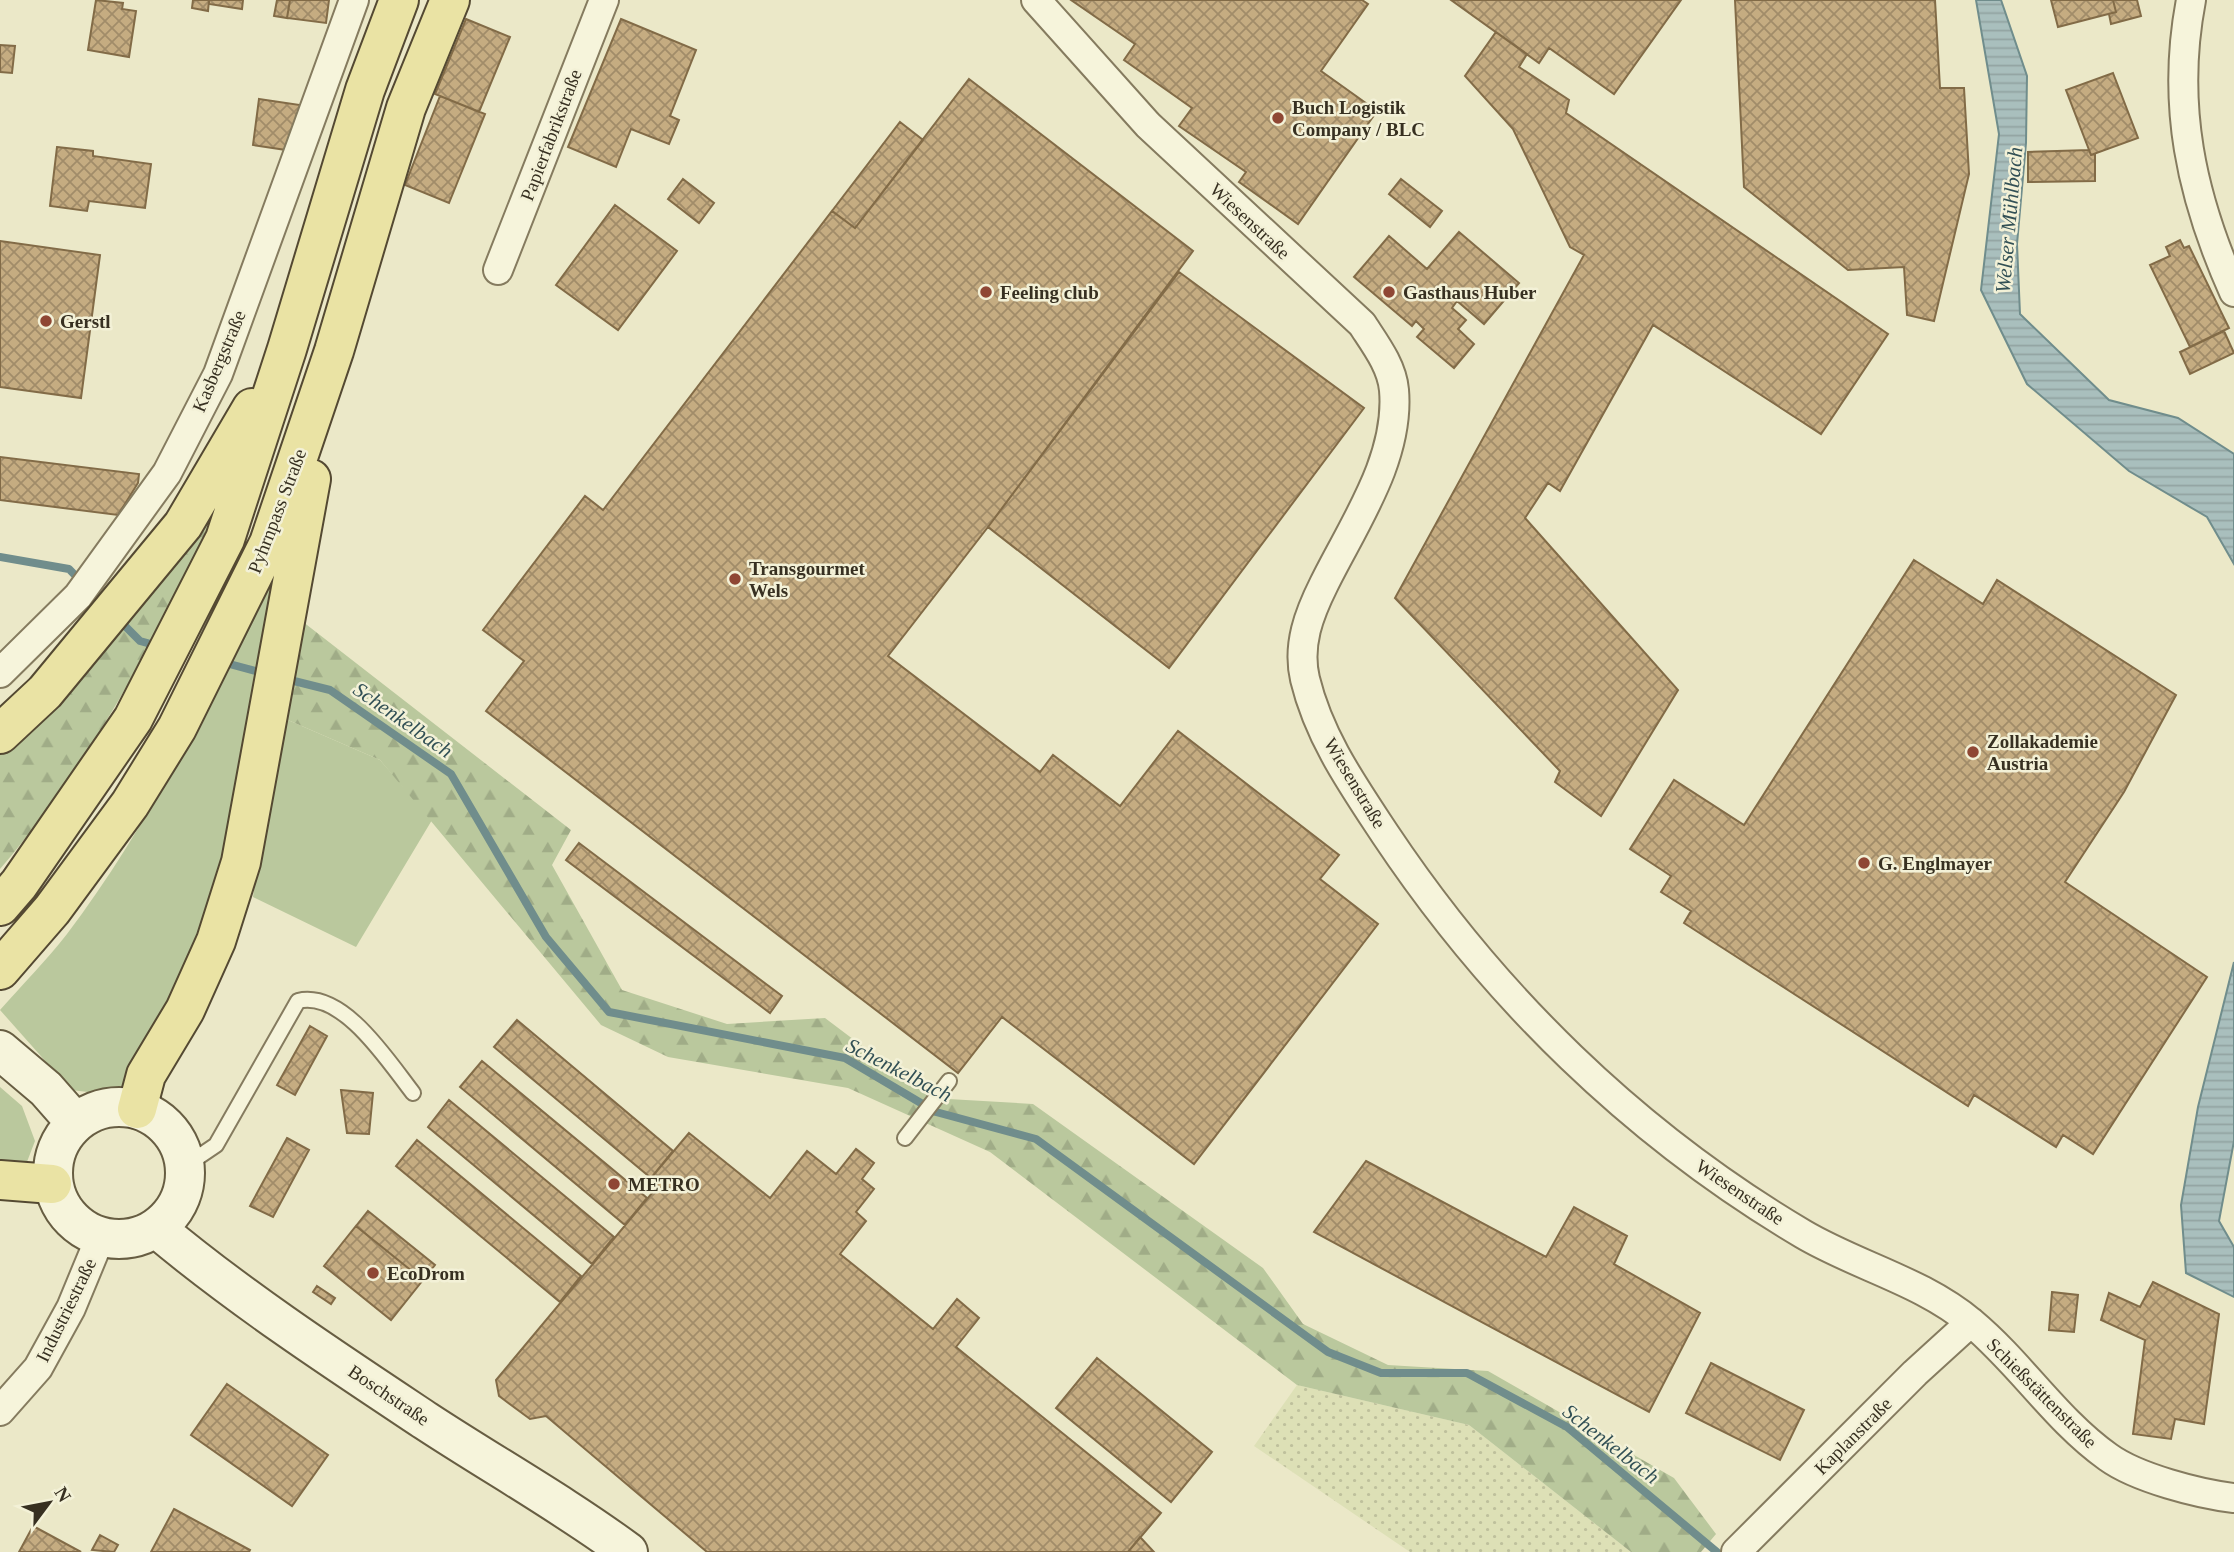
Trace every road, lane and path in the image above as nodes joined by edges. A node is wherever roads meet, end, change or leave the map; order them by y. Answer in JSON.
{"nodes":[{"id":1,"x":354,"y":0,"type":"edge"},
{"id":2,"x":399,"y":0,"type":"edge"},
{"id":3,"x":450,"y":0,"type":"edge"},
{"id":4,"x":604,"y":0,"type":"edge"},
{"id":5,"x":1036,"y":0,"type":"edge"},
{"id":6,"x":2191,"y":0,"type":"edge"},
{"id":7,"x":498,"y":270,"type":"dead end"},
{"id":8,"x":2234,"y":292,"type":"edge"},
{"id":9,"x":287,"y":349,"type":"junction"},
{"id":10,"x":334,"y":351,"type":"junction"},
{"id":11,"x":0,"y":673,"type":"edge"},
{"id":12,"x":0,"y":734,"type":"edge"},
{"id":13,"x":0,"y":906,"type":"edge"},
{"id":14,"x":0,"y":970,"type":"edge"},
{"id":15,"x":0,"y":1050,"type":"edge"},
{"id":16,"x":949,"y":1082,"type":"dead end"},
{"id":17,"x":413,"y":1093,"type":"dead end"},
{"id":18,"x":137,"y":1110,"type":"junction"},
{"id":19,"x":75,"y":1122,"type":"junction"},
{"id":20,"x":905,"y":1138,"type":"dead end"},
{"id":21,"x":185,"y":1167,"type":"junction"},
{"id":22,"x":0,"y":1180,"type":"edge"},
{"id":23,"x":52,"y":1184,"type":"junction"},
{"id":24,"x":156,"y":1228,"type":"junction"},
{"id":25,"x":100,"y":1238,"type":"junction"},
{"id":26,"x":1971,"y":1322,"type":"junction"},
{"id":27,"x":0,"y":1411,"type":"edge"},
{"id":28,"x":2234,"y":1498,"type":"edge"},
{"id":29,"x":1740,"y":1549,"type":"edge"},
{"id":30,"x":628,"y":1552,"type":"edge"}],
"edges":[{"from":1,"to":11,"type":"street","name":"Kasbergstraße"},
{"from":2,"to":9,"type":"main road","name":"Pyhrnpass Straße"},
{"from":3,"to":10,"type":"main road","name":"Pyhrnpass Straße"},
{"from":4,"to":7,"type":"street","name":"Papierfabrikstraße"},
{"from":5,"to":26,"type":"street","name":"Wiesenstraße"},
{"from":6,"to":8,"type":"street"},
{"from":9,"to":12,"type":"main road"},
{"from":9,"to":13,"type":"main road","name":"Pyhrnpass Straße"},
{"from":10,"to":14,"type":"main road","name":"Pyhrnpass Straße"},
{"from":10,"to":18,"type":"main road"},
{"from":15,"to":19,"type":"main road"},
{"from":16,"to":20,"type":"lane"},
{"from":17,"to":21,"type":"lane"},
{"from":18,"to":19,"type":"main road"},
{"from":18,"to":21,"type":"main road"},
{"from":19,"to":23,"type":"main road"},
{"from":21,"to":24,"type":"main road"},
{"from":22,"to":23,"type":"main road"},
{"from":23,"to":25,"type":"main road"},
{"from":24,"to":25,"type":"main road"},
{"from":24,"to":30,"type":"main road","name":"Boschstraße"},
{"from":25,"to":27,"type":"street","name":"Industriestraße"},
{"from":26,"to":28,"type":"street","name":"Schießstättenstraße"},
{"from":26,"to":29,"type":"street","name":"Kaplanstraße"}]}
